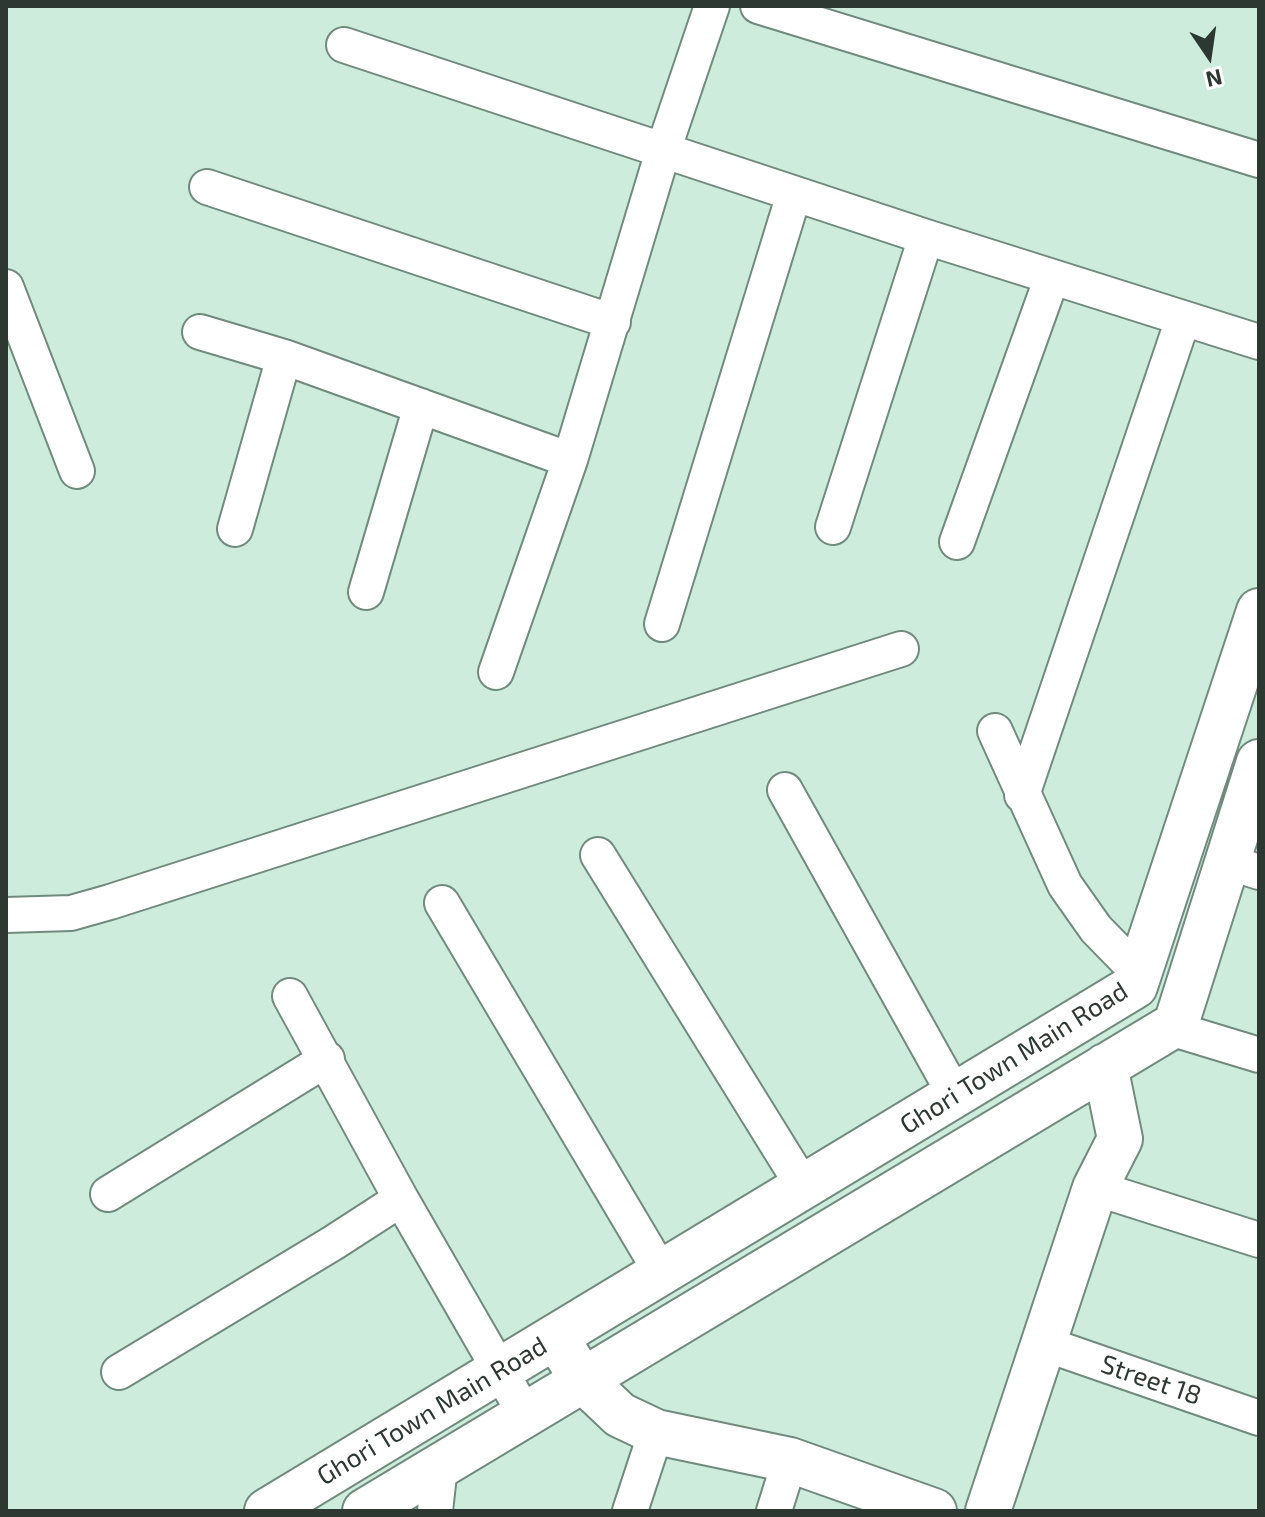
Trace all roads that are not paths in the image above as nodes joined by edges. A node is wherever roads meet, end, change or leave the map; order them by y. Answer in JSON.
{"nodes":[{"id":1,"x":712,"y":6,"type":"edge"},
{"id":2,"x":758,"y":6,"type":"edge"},
{"id":3,"x":344,"y":45,"type":"dead end"},
{"id":4,"x":663,"y":151,"type":"junction"},
{"id":5,"x":1259,"y":160,"type":"edge"},
{"id":6,"x":207,"y":187,"type":"dead end"},
{"id":7,"x":794,"y":194,"type":"junction"},
{"id":8,"x":926,"y":237,"type":"junction"},
{"id":9,"x":1052,"y":277,"type":"junction"},
{"id":10,"x":6,"y":287,"type":"edge"},
{"id":11,"x":1183,"y":319,"type":"junction"},
{"id":12,"x":613,"y":322,"type":"junction"},
{"id":13,"x":200,"y":332,"type":"dead end"},
{"id":14,"x":1259,"y":342,"type":"edge"},
{"id":15,"x":284,"y":357,"type":"junction"},
{"id":16,"x":421,"y":406,"type":"junction"},
{"id":17,"x":570,"y":460,"type":"junction"},
{"id":18,"x":77,"y":471,"type":"dead end"},
{"id":19,"x":833,"y":527,"type":"dead end"},
{"id":20,"x":235,"y":529,"type":"dead end"},
{"id":21,"x":957,"y":542,"type":"dead end"},
{"id":22,"x":366,"y":592,"type":"dead end"},
{"id":23,"x":1259,"y":611,"type":"edge"},
{"id":24,"x":662,"y":624,"type":"dead end"},
{"id":25,"x":901,"y":649,"type":"dead end"},
{"id":26,"x":496,"y":672,"type":"dead end"},
{"id":27,"x":995,"y":731,"type":"dead end"},
{"id":28,"x":1259,"y":762,"type":"edge"},
{"id":29,"x":785,"y":790,"type":"dead end"},
{"id":30,"x":1022,"y":795,"type":"junction"},
{"id":31,"x":598,"y":855,"type":"dead end"},
{"id":32,"x":1243,"y":867,"type":"edge"},
{"id":33,"x":442,"y":903,"type":"dead end"},
{"id":34,"x":6,"y":915,"type":"edge"},
{"id":35,"x":1139,"y":973,"type":"junction"},
{"id":36,"x":290,"y":996,"type":"dead end"},
{"id":37,"x":1170,"y":1028,"type":"junction"},
{"id":38,"x":1259,"y":1055,"type":"edge"},
{"id":39,"x":327,"y":1059,"type":"junction"},
{"id":40,"x":1105,"y":1066,"type":"junction"},
{"id":41,"x":955,"y":1095,"type":"junction"},
{"id":42,"x":803,"y":1186,"type":"junction"},
{"id":43,"x":1095,"y":1188,"type":"junction"},
{"id":44,"x":108,"y":1194,"type":"dead end"},
{"id":45,"x":401,"y":1199,"type":"junction"},
{"id":46,"x":1259,"y":1240,"type":"edge"},
{"id":47,"x":661,"y":1272,"type":"junction"},
{"id":48,"x":556,"y":1336,"type":"junction"},
{"id":49,"x":1042,"y":1343,"type":"junction"},
{"id":50,"x":499,"y":1370,"type":"junction"},
{"id":51,"x":119,"y":1372,"type":"dead end"},
{"id":52,"x":583,"y":1380,"type":"junction"},
{"id":53,"x":525,"y":1414,"type":"junction"},
{"id":54,"x":1259,"y":1418,"type":"edge"},
{"id":55,"x":656,"y":1432,"type":"junction"},
{"id":56,"x":790,"y":1460,"type":"junction"},
{"id":57,"x":440,"y":1466,"type":"junction"},
{"id":58,"x":267,"y":1511,"type":"edge"},
{"id":59,"x":365,"y":1511,"type":"edge"},
{"id":60,"x":435,"y":1511,"type":"edge"},
{"id":61,"x":630,"y":1511,"type":"edge"},
{"id":62,"x":774,"y":1511,"type":"edge"},
{"id":63,"x":934,"y":1511,"type":"edge"},
{"id":64,"x":988,"y":1511,"type":"edge"}],
"edges":[{"from":1,"to":4,"type":"street"},
{"from":2,"to":5,"type":"street"},
{"from":3,"to":4,"type":"street"},
{"from":4,"to":7,"type":"street"},
{"from":4,"to":12,"type":"street"},
{"from":6,"to":12,"type":"street"},
{"from":7,"to":8,"type":"street"},
{"from":7,"to":24,"type":"street"},
{"from":8,"to":9,"type":"street"},
{"from":8,"to":19,"type":"street"},
{"from":9,"to":11,"type":"street"},
{"from":9,"to":21,"type":"street"},
{"from":10,"to":18,"type":"street"},
{"from":11,"to":14,"type":"street"},
{"from":11,"to":30,"type":"street"},
{"from":12,"to":17,"type":"street"},
{"from":13,"to":15,"type":"street"},
{"from":15,"to":16,"type":"street"},
{"from":15,"to":20,"type":"street"},
{"from":16,"to":17,"type":"street"},
{"from":16,"to":22,"type":"street"},
{"from":17,"to":26,"type":"street"},
{"from":23,"to":35,"type":"street","name":"Ghori Town Main Road"},
{"from":25,"to":34,"type":"street"},
{"from":27,"to":30,"type":"street"},
{"from":28,"to":32,"type":"street"},
{"from":29,"to":41,"type":"street"},
{"from":30,"to":35,"type":"street"},
{"from":31,"to":42,"type":"street"},
{"from":32,"to":37,"type":"street"},
{"from":33,"to":47,"type":"street"},
{"from":35,"to":41,"type":"street","name":"Ghori Town Main Road"},
{"from":36,"to":39,"type":"street"},
{"from":37,"to":38,"type":"street"},
{"from":37,"to":40,"type":"street"},
{"from":39,"to":44,"type":"street"},
{"from":39,"to":45,"type":"street"},
{"from":40,"to":43,"type":"street"},
{"from":40,"to":52,"type":"street"},
{"from":41,"to":42,"type":"street","name":"Ghori Town Main Road"},
{"from":42,"to":47,"type":"street","name":"Ghori Town Main Road"},
{"from":43,"to":46,"type":"street"},
{"from":43,"to":49,"type":"street"},
{"from":45,"to":50,"type":"street"},
{"from":45,"to":51,"type":"street"},
{"from":47,"to":48,"type":"street","name":"Ghori Town Main Road"},
{"from":48,"to":50,"type":"street","name":"Ghori Town Main Road"},
{"from":48,"to":52,"type":"street","name":"Ghori Town Main Road"},
{"from":49,"to":54,"type":"street","name":"Street 18"},
{"from":49,"to":64,"type":"street"},
{"from":50,"to":53,"type":"street"},
{"from":50,"to":58,"type":"street","name":"Ghori Town Main Road"},
{"from":52,"to":53,"type":"street"},
{"from":52,"to":55,"type":"street","name":"Ghori Town Main Road"},
{"from":53,"to":57,"type":"street"},
{"from":55,"to":56,"type":"street","name":"Ghori Town Main Road"},
{"from":55,"to":61,"type":"street"},
{"from":56,"to":62,"type":"street"},
{"from":56,"to":63,"type":"street","name":"Ghori Town Main Road"},
{"from":57,"to":59,"type":"street"},
{"from":57,"to":60,"type":"street"}]}
